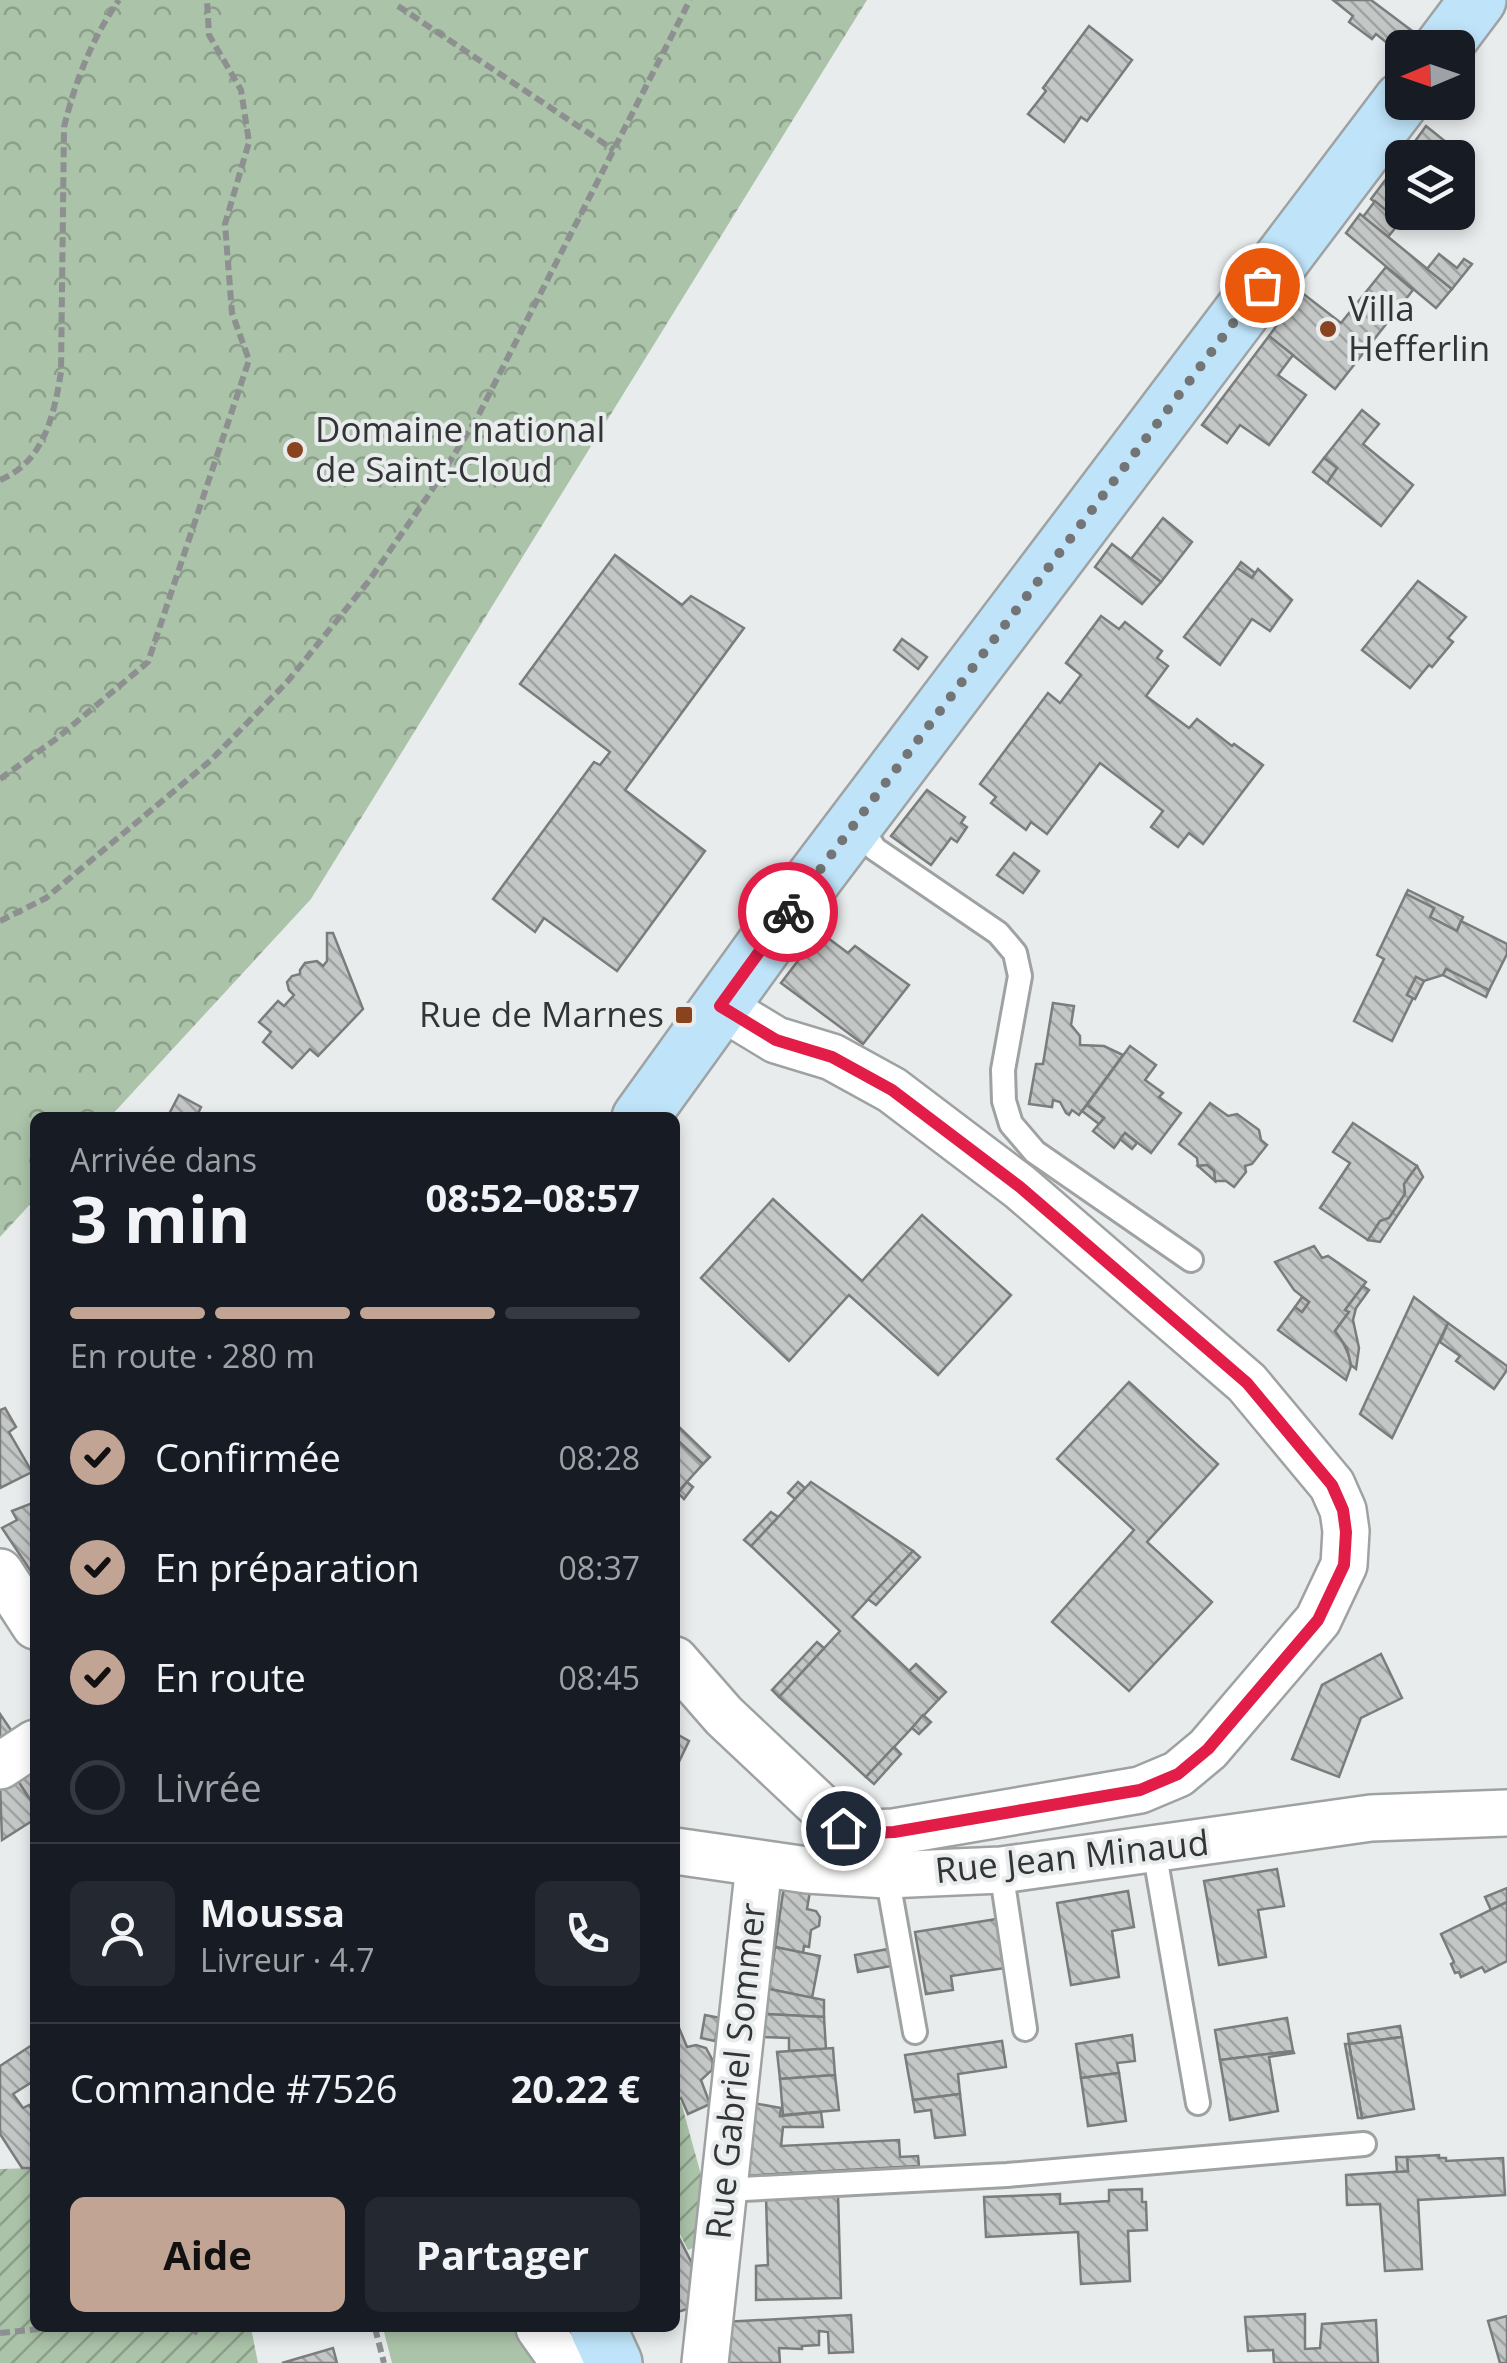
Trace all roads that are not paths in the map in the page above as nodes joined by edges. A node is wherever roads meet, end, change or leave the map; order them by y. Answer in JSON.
{"nodes":[{"id":1,"x":1478,"y":0,"type":"edge"},
{"id":2,"x":1456,"y":30,"type":"edge"},
{"id":3,"x":1387,"y":120,"type":"edge"},
{"id":4,"x":856,"y":822,"type":"junction"},
{"id":5,"x":720,"y":1006,"type":"junction"},
{"id":6,"x":644,"y":1112,"type":"edge"},
{"id":7,"x":1192,"y":1260,"type":"dead end"},
{"id":8,"x":0,"y":1572,"type":"edge"},
{"id":9,"x":30,"y":1618,"type":"edge"},
{"id":10,"x":680,"y":1666,"type":"edge"},
{"id":11,"x":30,"y":1746,"type":"edge"},
{"id":12,"x":0,"y":1766,"type":"edge"},
{"id":13,"x":1507,"y":1813,"type":"edge"},
{"id":14,"x":1154,"y":1850,"type":"junction"},
{"id":15,"x":680,"y":1852,"type":"edge"},
{"id":16,"x":759,"y":1864,"type":"junction"},
{"id":17,"x":1002,"y":1870,"type":"junction"},
{"id":18,"x":887,"y":1875,"type":"junction"},
{"id":19,"x":1025,"y":2029,"type":"dead end"},
{"id":20,"x":915,"y":2032,"type":"dead end"},
{"id":21,"x":1198,"y":2103,"type":"dead end"},
{"id":22,"x":1364,"y":2144,"type":"dead end"},
{"id":23,"x":724,"y":2190,"type":"junction"},
{"id":24,"x":542,"y":2332,"type":"edge"},
{"id":25,"x":600,"y":2332,"type":"edge"},
{"id":26,"x":564,"y":2363,"type":"edge"},
{"id":27,"x":614,"y":2363,"type":"edge"},
{"id":28,"x":705,"y":2363,"type":"edge"}],
"edges":[{"from":1,"to":2,"type":"main road"},
{"from":3,"to":4,"type":"main road"},
{"from":4,"to":5,"type":"main road"},
{"from":4,"to":7,"type":"lane"},
{"from":5,"to":6,"type":"main road"},
{"from":5,"to":10,"type":"street"},
{"from":8,"to":9,"type":"street"},
{"from":11,"to":12,"type":"street"},
{"from":13,"to":14,"type":"street","name":"Rue Jean Minaud"},
{"from":14,"to":17,"type":"street","name":"Rue Jean Minaud"},
{"from":14,"to":21,"type":"lane"},
{"from":15,"to":16,"type":"street","name":"Rue Gabriel Sommer"},
{"from":16,"to":18,"type":"street","name":"Rue Jean Minaud"},
{"from":16,"to":23,"type":"street","name":"Rue Gabriel Sommer"},
{"from":17,"to":18,"type":"street","name":"Rue Jean Minaud"},
{"from":17,"to":19,"type":"lane"},
{"from":18,"to":20,"type":"lane"},
{"from":22,"to":23,"type":"lane"},
{"from":23,"to":28,"type":"street","name":"Rue Gabriel Sommer"},
{"from":24,"to":26,"type":"street"},
{"from":25,"to":27,"type":"main road"}]}
